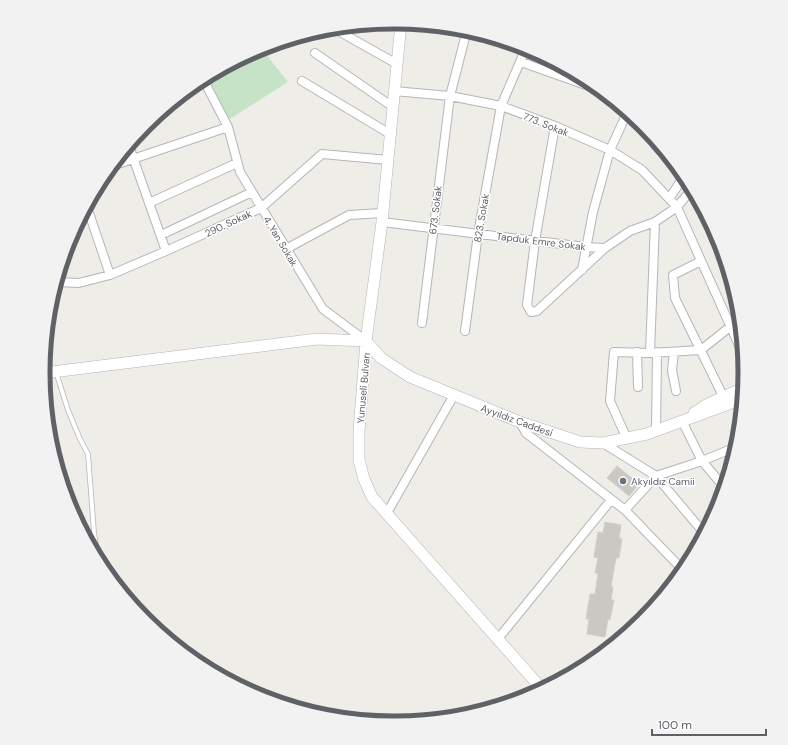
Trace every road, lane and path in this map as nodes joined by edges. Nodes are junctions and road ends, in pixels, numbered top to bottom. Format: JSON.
{"nodes":[{"id":1,"x":401,"y":29,"type":"edge"},
{"id":2,"x":342,"y":33,"type":"edge"},
{"id":3,"x":465,"y":37,"type":"edge"},
{"id":4,"x":315,"y":52,"type":"dead end"},
{"id":5,"x":524,"y":54,"type":"edge"},
{"id":6,"x":521,"y":62,"type":"junction"},
{"id":7,"x":397,"y":64,"type":"junction"},
{"id":8,"x":564,"y":74,"type":"edge"},
{"id":9,"x":302,"y":81,"type":"dead end"},
{"id":10,"x":206,"y":85,"type":"edge"},
{"id":11,"x":394,"y":91,"type":"junction"},
{"id":12,"x":450,"y":96,"type":"junction"},
{"id":13,"x":501,"y":106,"type":"junction"},
{"id":14,"x":393,"y":107,"type":"junction"},
{"id":15,"x":625,"y":118,"type":"edge"},
{"id":16,"x":555,"y":126,"type":"junction"},
{"id":17,"x":228,"y":127,"type":"junction"},
{"id":18,"x":390,"y":134,"type":"junction"},
{"id":19,"x":610,"y":150,"type":"junction"},
{"id":20,"x":131,"y":152,"type":"edge"},
{"id":21,"x":133,"y":159,"type":"junction"},
{"id":22,"x":388,"y":160,"type":"junction"},
{"id":23,"x":237,"y":162,"type":"junction"},
{"id":24,"x":121,"y":163,"type":"edge"},
{"id":25,"x":680,"y":182,"type":"edge"},
{"id":26,"x":252,"y":192,"type":"junction"},
{"id":27,"x":687,"y":195,"type":"edge"},
{"id":28,"x":669,"y":199,"type":"junction"},
{"id":29,"x":149,"y":203,"type":"junction"},
{"id":30,"x":676,"y":207,"type":"junction"},
{"id":31,"x":261,"y":208,"type":"junction"},
{"id":32,"x":90,"y":215,"type":"edge"},
{"id":33,"x":382,"y":217,"type":"junction"},
{"id":34,"x":655,"y":222,"type":"junction"},
{"id":35,"x":433,"y":228,"type":"junction"},
{"id":36,"x":478,"y":234,"type":"junction"},
{"id":37,"x":161,"y":235,"type":"junction"},
{"id":38,"x":535,"y":241,"type":"junction"},
{"id":39,"x":586,"y":247,"type":"junction"},
{"id":40,"x":605,"y":248,"type":"junction"},
{"id":41,"x":286,"y":249,"type":"junction"},
{"id":42,"x":166,"y":251,"type":"junction"},
{"id":43,"x":702,"y":261,"type":"junction"},
{"id":44,"x":582,"y":270,"type":"junction"},
{"id":45,"x":110,"y":275,"type":"junction"},
{"id":46,"x":62,"y":282,"type":"edge"},
{"id":47,"x":422,"y":323,"type":"dead end"},
{"id":48,"x":734,"y":323,"type":"edge"},
{"id":49,"x":731,"y":326,"type":"junction"},
{"id":50,"x":465,"y":331,"type":"dead end"},
{"id":51,"x":736,"y":337,"type":"edge"},
{"id":52,"x":366,"y":341,"type":"junction"},
{"id":53,"x":701,"y":350,"type":"junction"},
{"id":54,"x":637,"y":352,"type":"junction"},
{"id":55,"x":674,"y":352,"type":"junction"},
{"id":56,"x":653,"y":353,"type":"junction"},
{"id":57,"x":50,"y":372,"type":"edge"},
{"id":58,"x":56,"y":372,"type":"junction"},
{"id":59,"x":638,"y":386,"type":"dead end"},
{"id":60,"x":737,"y":390,"type":"edge"},
{"id":61,"x":676,"y":391,"type":"dead end"},
{"id":62,"x":454,"y":395,"type":"junction"},
{"id":63,"x":723,"y":396,"type":"junction"},
{"id":64,"x":736,"y":401,"type":"edge"},
{"id":65,"x":682,"y":421,"type":"junction"},
{"id":66,"x":520,"y":422,"type":"junction"},
{"id":67,"x":656,"y":431,"type":"junction"},
{"id":68,"x":627,"y":438,"type":"junction"},
{"id":69,"x":602,"y":443,"type":"junction"},
{"id":70,"x":729,"y":450,"type":"edge"},
{"id":71,"x":702,"y":461,"type":"junction"},
{"id":72,"x":656,"y":476,"type":"junction"},
{"id":73,"x":719,"y":482,"type":"edge"},
{"id":74,"x":611,"y":500,"type":"junction"},
{"id":75,"x":625,"y":510,"type":"junction"},
{"id":76,"x":387,"y":513,"type":"junction"},
{"id":77,"x":700,"y":528,"type":"edge"},
{"id":78,"x":95,"y":541,"type":"edge"},
{"id":79,"x":678,"y":566,"type":"edge"},
{"id":80,"x":497,"y":640,"type":"junction"},
{"id":81,"x":538,"y":684,"type":"edge"}],
"edges":[{"from":1,"to":7,"type":"main road","name":"Yunuseli Bulvarı"},
{"from":2,"to":7,"type":"street"},
{"from":3,"to":12,"type":"street","name":"673. Sokak"},
{"from":4,"to":14,"type":"street"},
{"from":5,"to":6,"type":"street","name":"823. Sokak"},
{"from":6,"to":8,"type":"street"},
{"from":6,"to":13,"type":"street","name":"823. Sokak"},
{"from":7,"to":11,"type":"main road","name":"Yunuseli Bulvarı"},
{"from":9,"to":18,"type":"street"},
{"from":10,"to":17,"type":"street","name":"4. Yan Sokak"},
{"from":11,"to":12,"type":"street","name":"773. Sokak"},
{"from":11,"to":14,"type":"main road","name":"Yunuseli Bulvarı"},
{"from":12,"to":13,"type":"street","name":"773. Sokak"},
{"from":12,"to":35,"type":"street","name":"673. Sokak"},
{"from":13,"to":16,"type":"street","name":"773. Sokak"},
{"from":13,"to":36,"type":"street","name":"823. Sokak"},
{"from":14,"to":18,"type":"main road","name":"Yunuseli Bulvarı"},
{"from":15,"to":19,"type":"street"},
{"from":16,"to":19,"type":"street","name":"773. Sokak"},
{"from":16,"to":38,"type":"street"},
{"from":17,"to":21,"type":"street"},
{"from":17,"to":23,"type":"street","name":"4. Yan Sokak"},
{"from":18,"to":22,"type":"main road","name":"Yunuseli Bulvarı"},
{"from":19,"to":28,"type":"street","name":"773. Sokak"},
{"from":19,"to":39,"type":"street"},
{"from":20,"to":21,"type":"street"},
{"from":21,"to":24,"type":"street"},
{"from":21,"to":29,"type":"street"},
{"from":22,"to":31,"type":"street","name":"290. Sokak"},
{"from":22,"to":33,"type":"main road","name":"Yunuseli Bulvarı"},
{"from":23,"to":26,"type":"street","name":"4. Yan Sokak"},
{"from":23,"to":29,"type":"street"},
{"from":25,"to":28,"type":"street"},
{"from":26,"to":31,"type":"street","name":"4. Yan Sokak"},
{"from":26,"to":37,"type":"street"},
{"from":27,"to":30,"type":"street"},
{"from":28,"to":30,"type":"street","name":"773. Sokak"},
{"from":29,"to":37,"type":"street"},
{"from":30,"to":34,"type":"street"},
{"from":30,"to":43,"type":"street","name":"773. Sokak"},
{"from":31,"to":41,"type":"street","name":"4. Yan Sokak"},
{"from":31,"to":42,"type":"street","name":"290. Sokak"},
{"from":32,"to":45,"type":"street"},
{"from":33,"to":35,"type":"street","name":"Tapduk Emre Sokak"},
{"from":33,"to":41,"type":"street","name":"Tapduk Emre Sokak"},
{"from":33,"to":52,"type":"main road","name":"Yunuseli Bulvarı"},
{"from":34,"to":40,"type":"street"},
{"from":34,"to":56,"type":"street"},
{"from":35,"to":36,"type":"street","name":"Tapduk Emre Sokak"},
{"from":35,"to":47,"type":"street","name":"673. Sokak"},
{"from":36,"to":38,"type":"street","name":"Tapduk Emre Sokak"},
{"from":36,"to":50,"type":"street","name":"823. Sokak"},
{"from":37,"to":42,"type":"street"},
{"from":38,"to":39,"type":"street","name":"Tapduk Emre Sokak"},
{"from":38,"to":44,"type":"street"},
{"from":39,"to":40,"type":"street","name":"Tapduk Emre Sokak"},
{"from":39,"to":44,"type":"street"},
{"from":40,"to":44,"type":"street"},
{"from":41,"to":52,"type":"street","name":"4. Yan Sokak"},
{"from":42,"to":45,"type":"street","name":"290. Sokak"},
{"from":43,"to":49,"type":"street","name":"773. Sokak"},
{"from":43,"to":53,"type":"street"},
{"from":45,"to":46,"type":"street","name":"290. Sokak"},
{"from":48,"to":49,"type":"street"},
{"from":49,"to":51,"type":"street","name":"773. Sokak"},
{"from":49,"to":53,"type":"street"},
{"from":52,"to":58,"type":"main road"},
{"from":52,"to":62,"type":"main road","name":"Ayyıldız Caddesi"},
{"from":52,"to":76,"type":"main road","name":"Yunuseli Bulvarı"},
{"from":53,"to":55,"type":"street"},
{"from":53,"to":63,"type":"street"},
{"from":54,"to":56,"type":"street"},
{"from":54,"to":59,"type":"street"},
{"from":54,"to":68,"type":"street"},
{"from":55,"to":56,"type":"street"},
{"from":55,"to":61,"type":"street"},
{"from":56,"to":67,"type":"street"},
{"from":57,"to":58,"type":"main road"},
{"from":58,"to":78,"type":"lane"},
{"from":60,"to":63,"type":"main road","name":"Ayyıldız Caddesi"},
{"from":62,"to":66,"type":"main road","name":"Ayyıldız Caddesi"},
{"from":62,"to":76,"type":"street"},
{"from":63,"to":65,"type":"main road","name":"Ayyıldız Caddesi"},
{"from":64,"to":65,"type":"main road","name":"Ayyıldız Caddesi"},
{"from":65,"to":67,"type":"main road","name":"Ayyıldız Caddesi"},
{"from":65,"to":71,"type":"street"},
{"from":66,"to":69,"type":"main road","name":"Ayyıldız Caddesi"},
{"from":66,"to":74,"type":"street"},
{"from":67,"to":68,"type":"main road","name":"Ayyıldız Caddesi"},
{"from":68,"to":69,"type":"main road","name":"Ayyıldız Caddesi"},
{"from":69,"to":72,"type":"street"},
{"from":70,"to":71,"type":"street"},
{"from":71,"to":72,"type":"street"},
{"from":71,"to":73,"type":"street"},
{"from":72,"to":75,"type":"street"},
{"from":72,"to":77,"type":"street"},
{"from":74,"to":75,"type":"street"},
{"from":74,"to":80,"type":"street"},
{"from":75,"to":79,"type":"street"},
{"from":76,"to":80,"type":"main road","name":"Yunuseli Bulvarı"},
{"from":80,"to":81,"type":"main road","name":"Yunuseli Bulvarı"}]}
